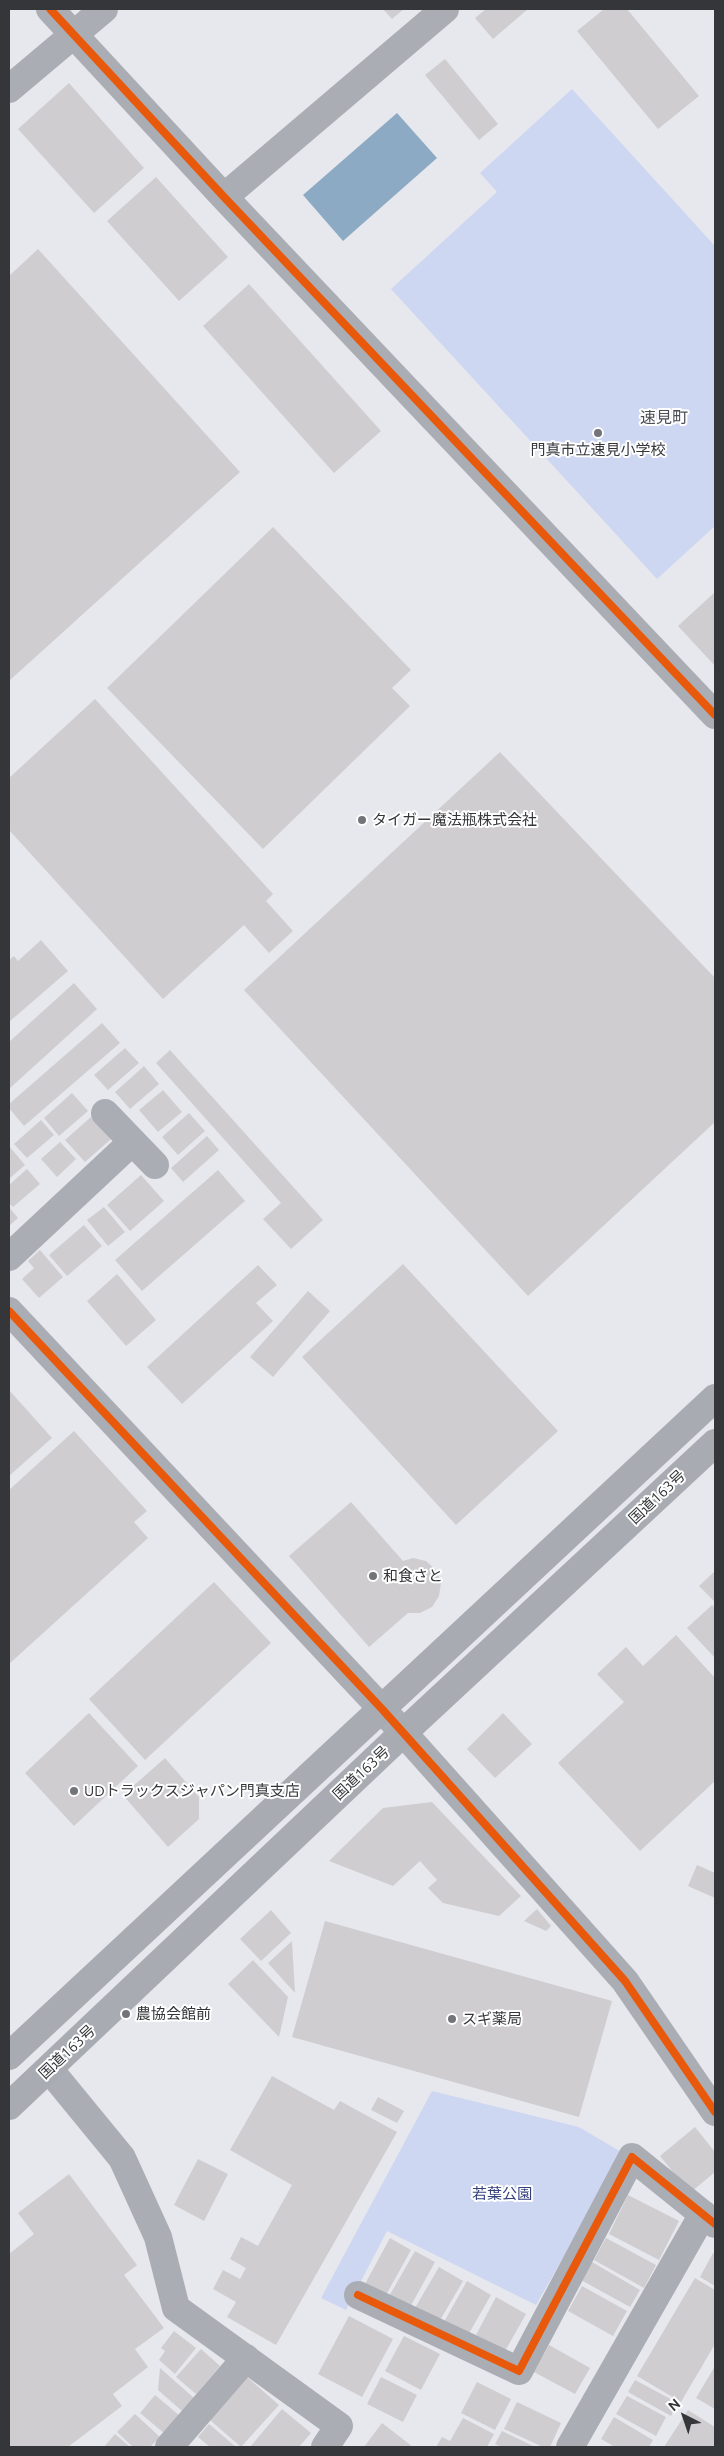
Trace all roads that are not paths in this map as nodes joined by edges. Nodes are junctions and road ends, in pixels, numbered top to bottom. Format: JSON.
{"nodes":[{"id":1,"x":50,"y":9,"type":"edge"},
{"id":2,"x":104,"y":9,"type":"edge"},
{"id":3,"x":445,"y":9,"type":"edge"},
{"id":4,"x":74,"y":35,"type":"junction"},
{"id":5,"x":9,"y":89,"type":"edge"},
{"id":6,"x":224,"y":197,"type":"junction"},
{"id":7,"x":714,"y":712,"type":"edge"},
{"id":8,"x":105,"y":1113,"type":"dead end"},
{"id":9,"x":132,"y":1142,"type":"junction"},
{"id":10,"x":155,"y":1165,"type":"dead end"},
{"id":11,"x":9,"y":1257,"type":"edge"},
{"id":12,"x":9,"y":1311,"type":"edge"},
{"id":13,"x":715,"y":1398,"type":"edge"},
{"id":14,"x":715,"y":1443,"type":"edge"},
{"id":15,"x":382,"y":1709,"type":"junction"},
{"id":16,"x":403,"y":1733,"type":"junction"},
{"id":17,"x":9,"y":2056,"type":"edge"},
{"id":18,"x":49,"y":2069,"type":"junction"},
{"id":19,"x":9,"y":2106,"type":"edge"},
{"id":20,"x":715,"y":2112,"type":"edge"},
{"id":21,"x":709,"y":2219,"type":"edge"},
{"id":22,"x":358,"y":2295,"type":"dead end"},
{"id":23,"x":246,"y":2358,"type":"junction"},
{"id":24,"x":169,"y":2447,"type":"edge"},
{"id":25,"x":324,"y":2447,"type":"edge"},
{"id":26,"x":570,"y":2447,"type":"edge"}],
"edges":[{"from":1,"to":4,"type":"street"},
{"from":2,"to":4,"type":"street"},
{"from":3,"to":6,"type":"street"},
{"from":4,"to":5,"type":"street"},
{"from":4,"to":6,"type":"street"},
{"from":6,"to":7,"type":"street"},
{"from":8,"to":9,"type":"street"},
{"from":9,"to":10,"type":"street"},
{"from":9,"to":11,"type":"street"},
{"from":12,"to":15,"type":"street"},
{"from":13,"to":15,"type":"highway"},
{"from":14,"to":16,"type":"highway","name":"国道163号"},
{"from":15,"to":16,"type":"street"},
{"from":15,"to":17,"type":"highway"},
{"from":16,"to":18,"type":"highway","name":"国道163号"},
{"from":16,"to":20,"type":"street"},
{"from":18,"to":19,"type":"highway","name":"国道163号"},
{"from":18,"to":23,"type":"street"},
{"from":21,"to":22,"type":"street"},
{"from":21,"to":26,"type":"street"},
{"from":23,"to":24,"type":"street"},
{"from":23,"to":25,"type":"street"}]}
